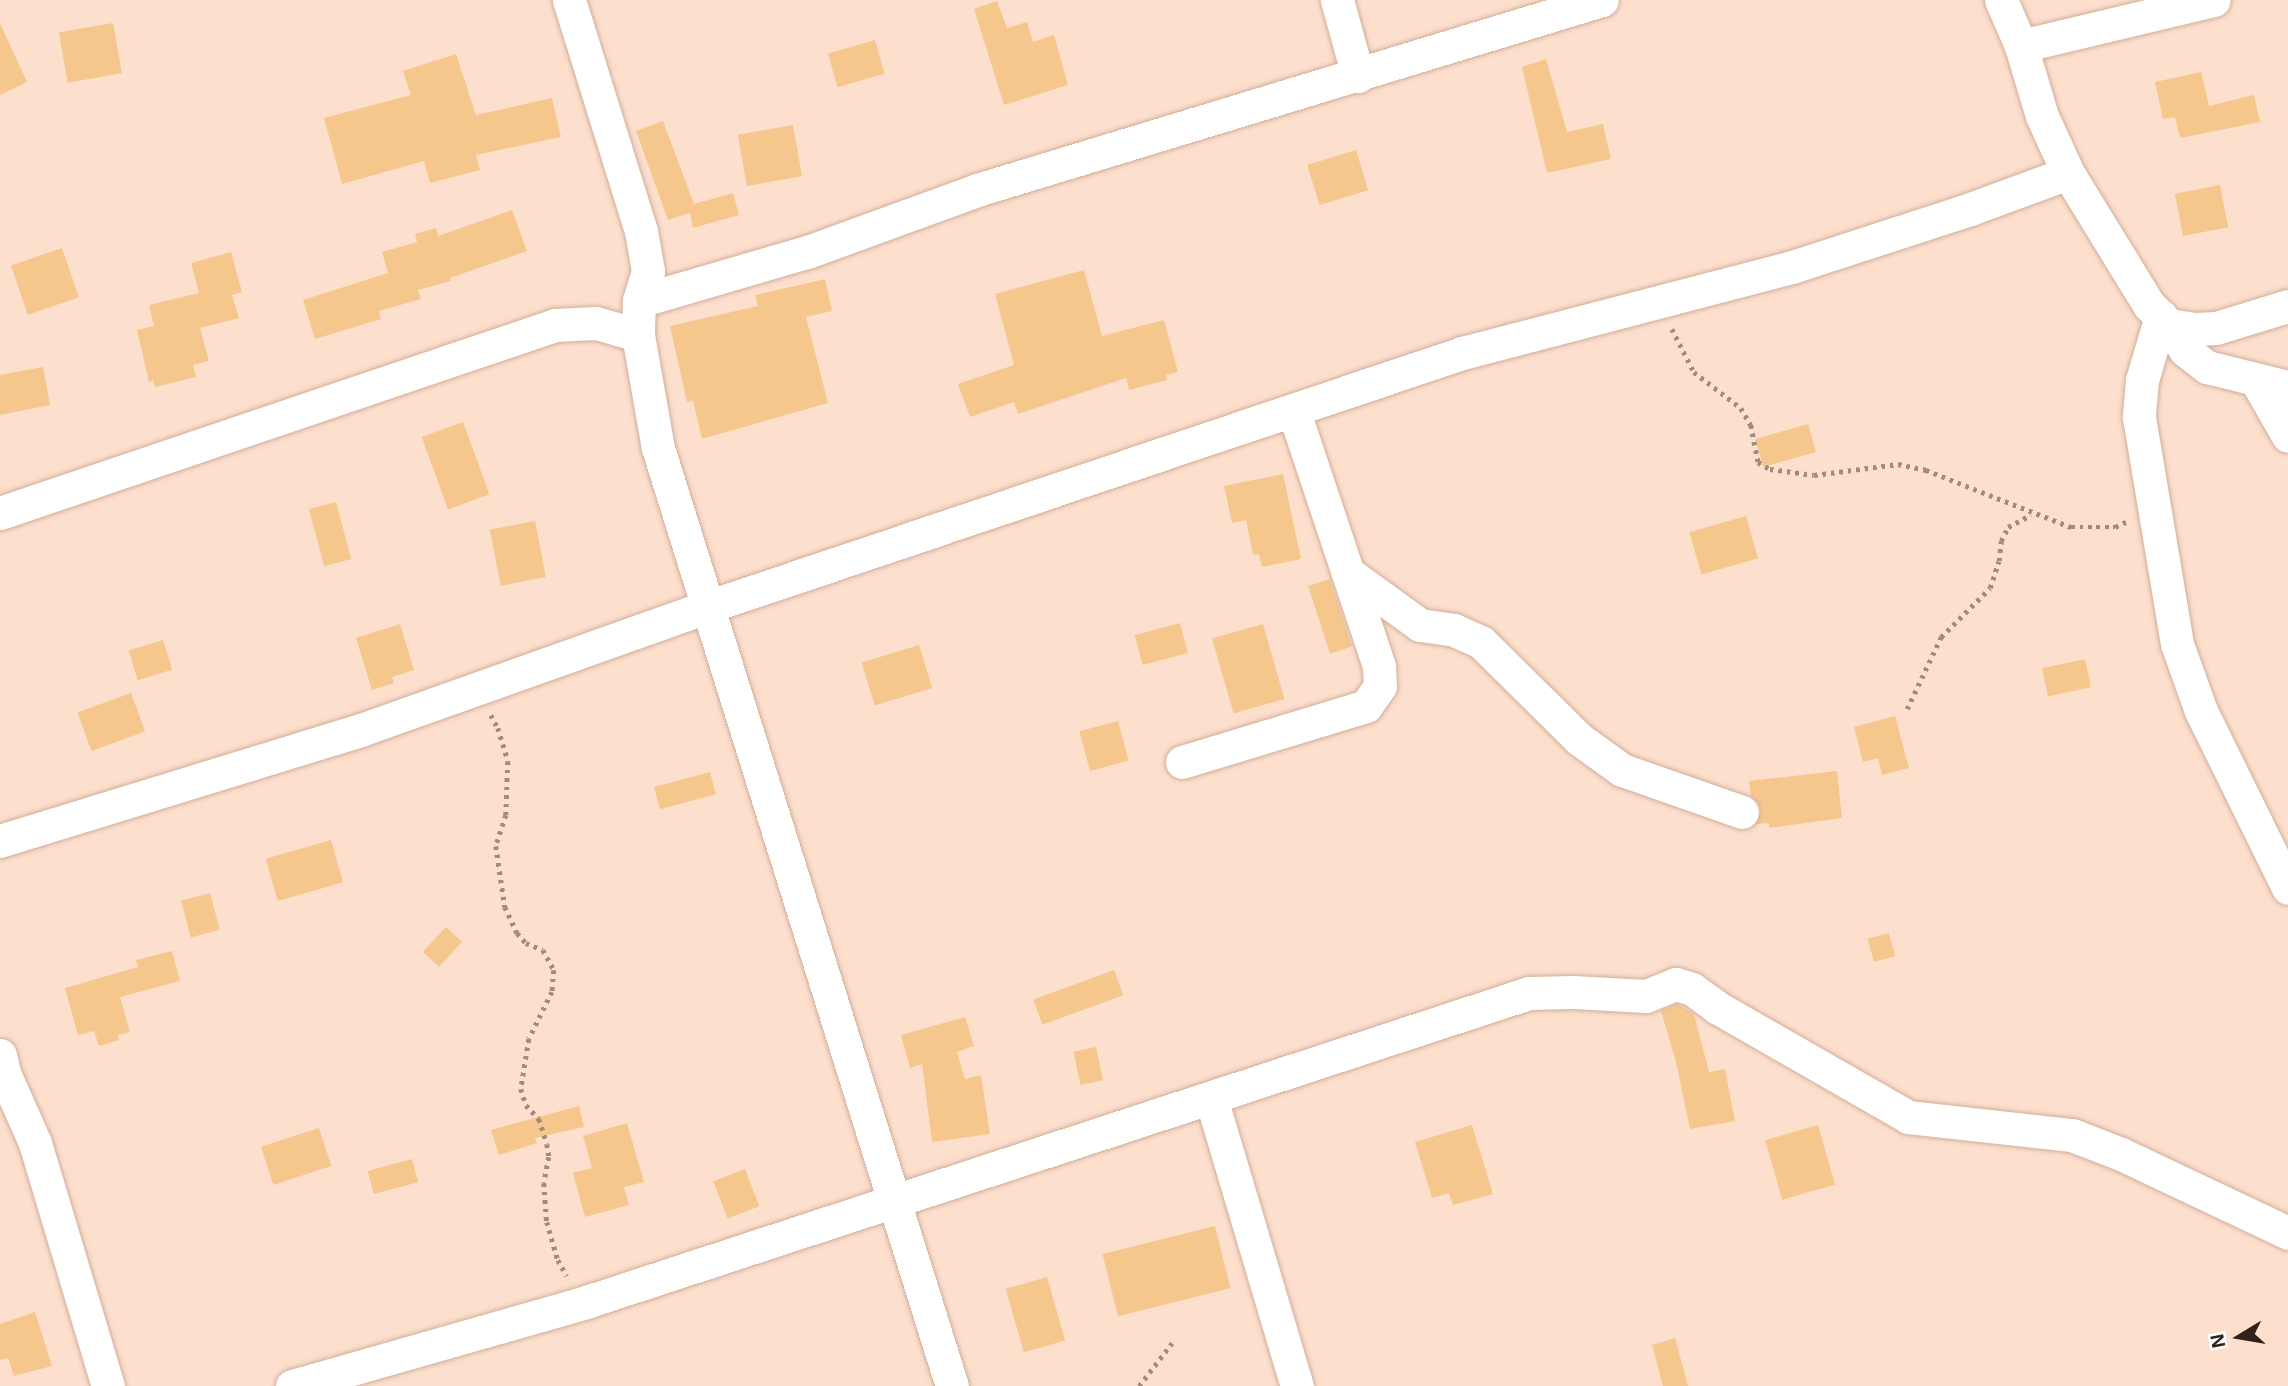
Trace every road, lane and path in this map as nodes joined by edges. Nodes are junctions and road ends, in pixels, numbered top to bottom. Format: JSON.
{"nodes":[{"id":1,"x":569,"y":0,"type":"edge"},
{"id":2,"x":1337,"y":0,"type":"edge"},
{"id":3,"x":1602,"y":0,"type":"edge"},
{"id":4,"x":2001,"y":0,"type":"edge"},
{"id":5,"x":2214,"y":0,"type":"edge"},
{"id":6,"x":2021,"y":46,"type":"junction"},
{"id":7,"x":1358,"y":76,"type":"junction"},
{"id":8,"x":2068,"y":173,"type":"junction"},
{"id":9,"x":1658,"y":300,"type":"junction"},
{"id":10,"x":639,"y":301,"type":"junction"},
{"id":11,"x":2288,"y":306,"type":"edge"},
{"id":12,"x":2165,"y":320,"type":"junction"},
{"id":13,"x":638,"y":335,"type":"junction"},
{"id":14,"x":2256,"y":380,"type":"junction"},
{"id":15,"x":2288,"y":387,"type":"edge"},
{"id":16,"x":1294,"y":412,"type":"junction"},
{"id":17,"x":2288,"y":436,"type":"edge"},
{"id":18,"x":2155,"y":510,"type":"junction"},
{"id":19,"x":0,"y":513,"type":"edge"},
{"id":20,"x":2032,"y":514,"type":"junction"},
{"id":21,"x":1348,"y":573,"type":"junction"},
{"id":22,"x":708,"y":607,"type":"junction"},
{"id":23,"x":474,"y":688,"type":"junction"},
{"id":24,"x":1907,"y":709,"type":"dead end"},
{"id":25,"x":1182,"y":762,"type":"dead end"},
{"id":26,"x":1742,"y":812,"type":"dead end"},
{"id":27,"x":0,"y":841,"type":"edge"},
{"id":28,"x":2288,"y":888,"type":"edge"},
{"id":29,"x":0,"y":1055,"type":"edge"},
{"id":30,"x":1210,"y":1098,"type":"junction"},
{"id":31,"x":895,"y":1202,"type":"junction"},
{"id":32,"x":2288,"y":1233,"type":"edge"},
{"id":33,"x":579,"y":1304,"type":"junction"},
{"id":34,"x":1172,"y":1343,"type":"dead end"},
{"id":35,"x":108,"y":1386,"type":"edge"},
{"id":36,"x":292,"y":1386,"type":"edge"},
{"id":37,"x":953,"y":1386,"type":"edge"},
{"id":38,"x":1139,"y":1386,"type":"edge"},
{"id":39,"x":1297,"y":1386,"type":"edge"}],
"edges":[{"from":1,"to":10,"type":"street"},
{"from":2,"to":7,"type":"street"},
{"from":3,"to":7,"type":"street"},
{"from":4,"to":6,"type":"street"},
{"from":5,"to":6,"type":"street"},
{"from":6,"to":8,"type":"street"},
{"from":7,"to":10,"type":"street"},
{"from":8,"to":9,"type":"street"},
{"from":8,"to":12,"type":"street"},
{"from":9,"to":16,"type":"street"},
{"from":9,"to":20,"type":"path"},
{"from":10,"to":13,"type":"street"},
{"from":11,"to":12,"type":"street"},
{"from":12,"to":14,"type":"street"},
{"from":12,"to":18,"type":"street"},
{"from":13,"to":19,"type":"street"},
{"from":13,"to":22,"type":"street"},
{"from":14,"to":15,"type":"street"},
{"from":14,"to":17,"type":"street"},
{"from":16,"to":21,"type":"street"},
{"from":16,"to":22,"type":"street"},
{"from":18,"to":20,"type":"path"},
{"from":18,"to":28,"type":"street"},
{"from":20,"to":24,"type":"path"},
{"from":21,"to":25,"type":"street"},
{"from":21,"to":26,"type":"street"},
{"from":22,"to":23,"type":"street"},
{"from":22,"to":31,"type":"street"},
{"from":23,"to":27,"type":"street"},
{"from":23,"to":33,"type":"path"},
{"from":29,"to":35,"type":"street"},
{"from":30,"to":31,"type":"street"},
{"from":30,"to":32,"type":"street"},
{"from":30,"to":39,"type":"street"},
{"from":31,"to":33,"type":"street"},
{"from":31,"to":37,"type":"street"},
{"from":33,"to":36,"type":"street"},
{"from":34,"to":38,"type":"path"}]}
